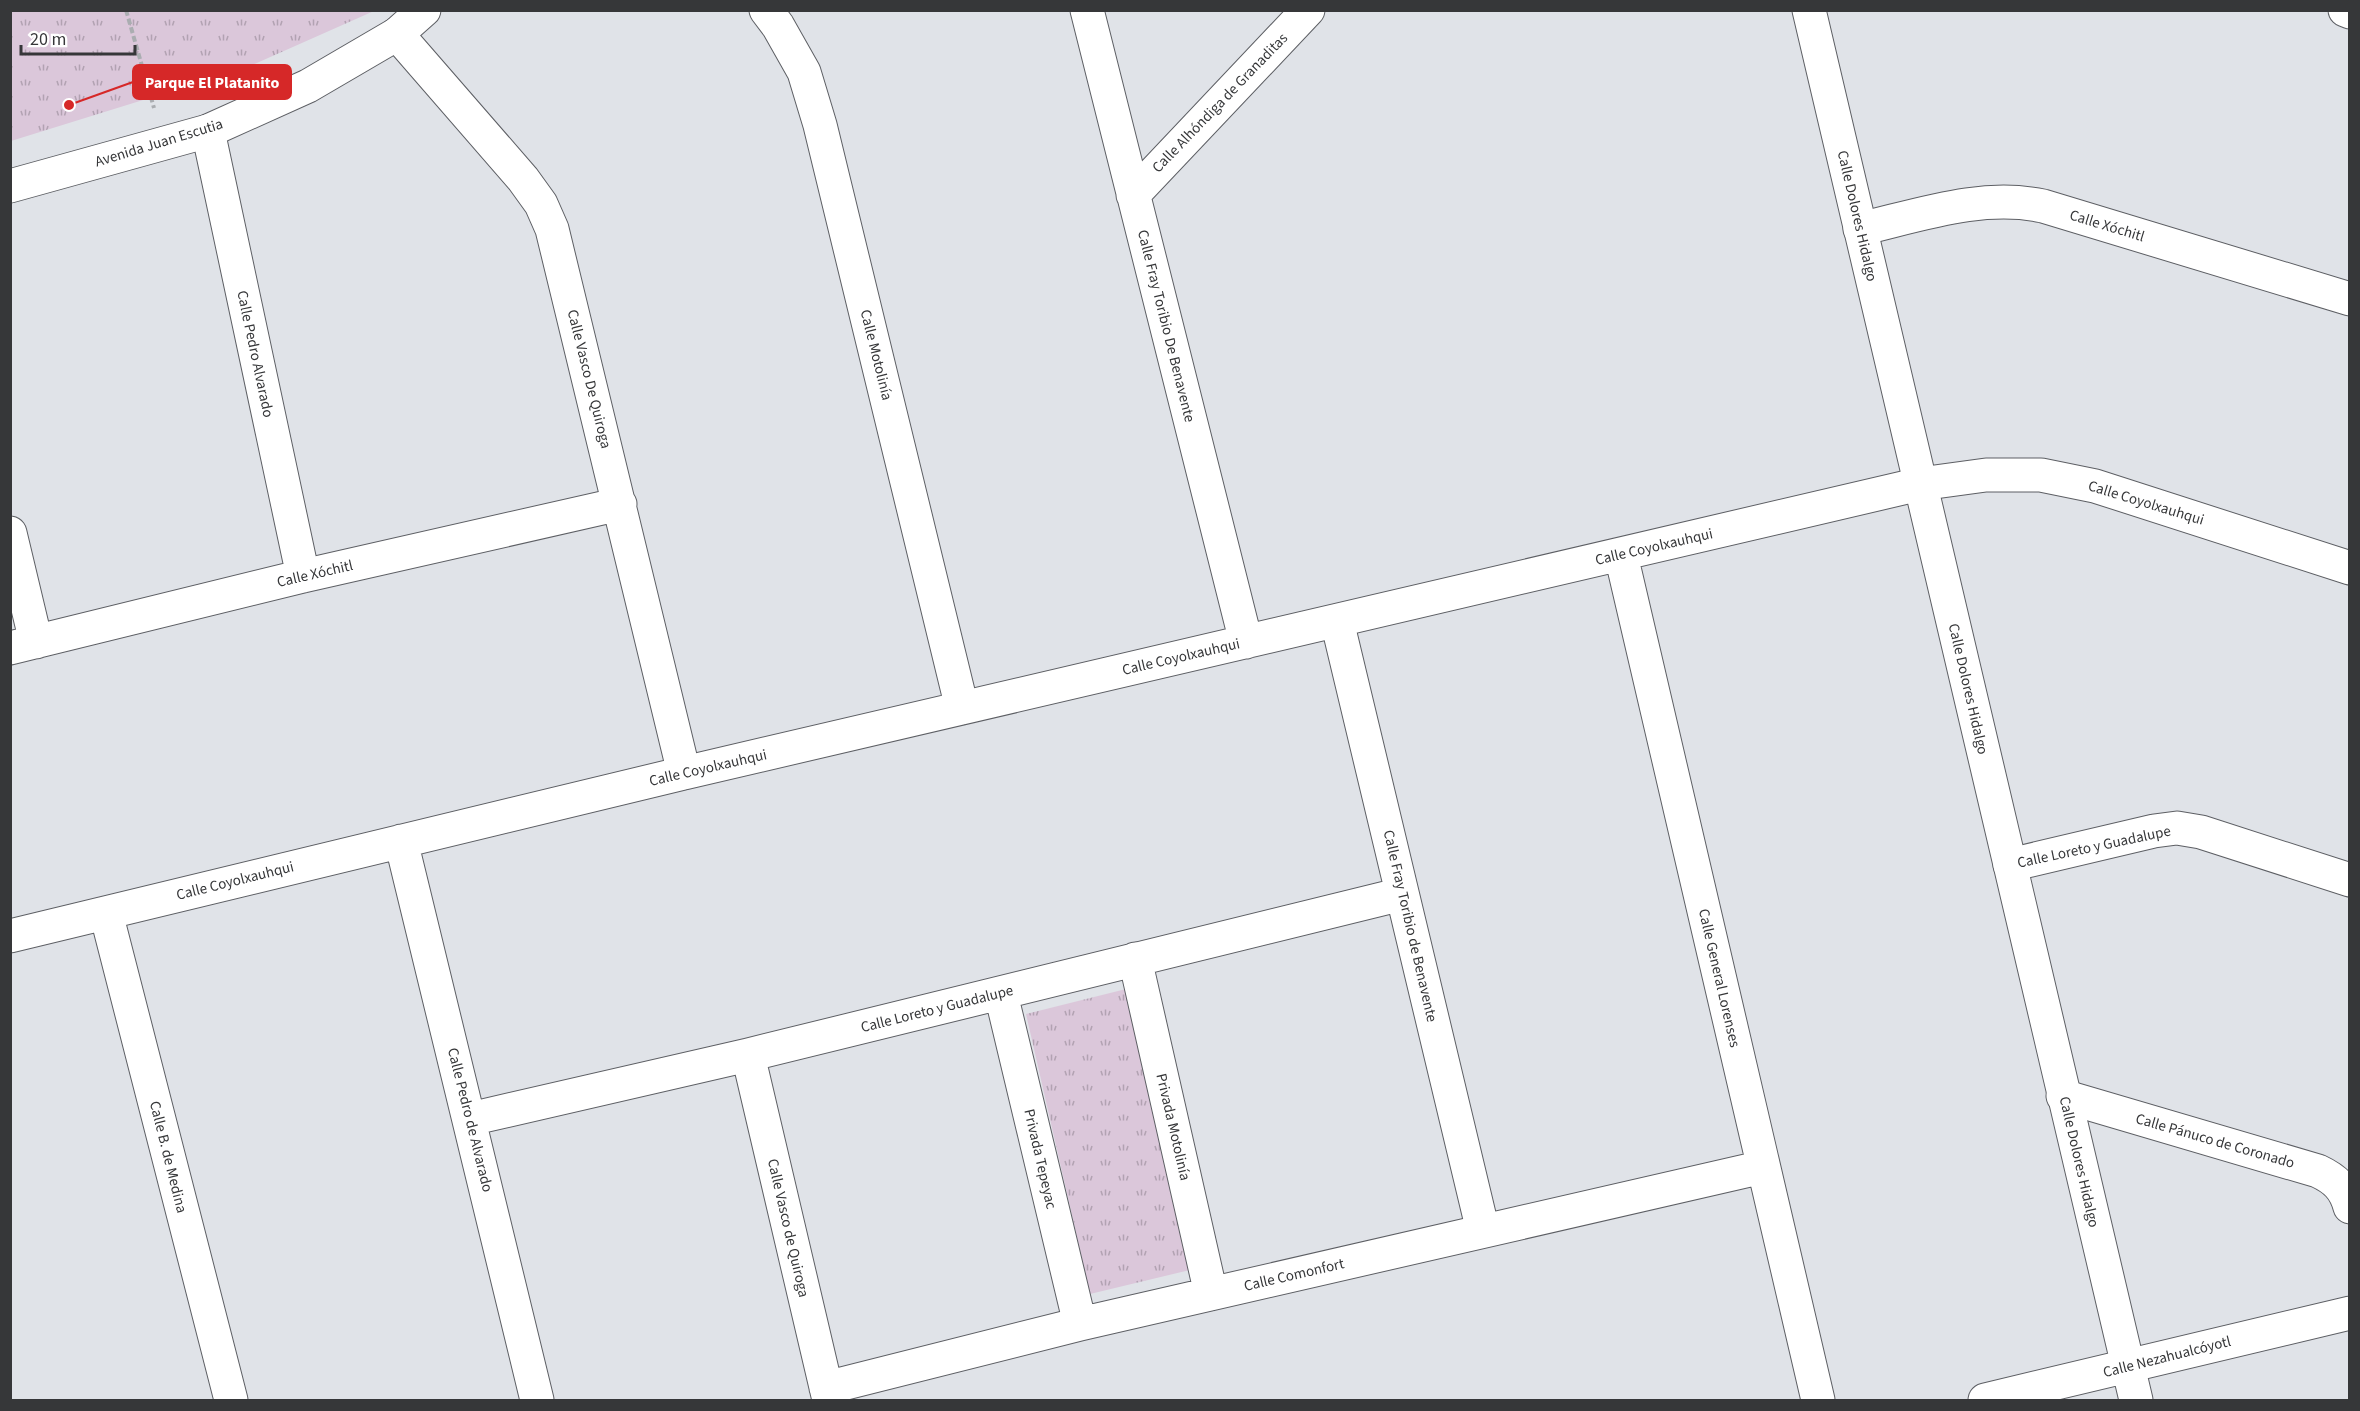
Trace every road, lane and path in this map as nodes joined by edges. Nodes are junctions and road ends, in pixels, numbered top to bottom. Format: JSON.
{"nodes":[{"id":1,"x":126,"y":10,"type":"edge"},
{"id":2,"x":424,"y":10,"type":"edge"},
{"id":3,"x":766,"y":10,"type":"edge"},
{"id":4,"x":1087,"y":10,"type":"edge"},
{"id":5,"x":1308,"y":10,"type":"edge"},
{"id":6,"x":1809,"y":10,"type":"edge"},
{"id":7,"x":2345,"y":10,"type":"edge"},
{"id":8,"x":2349,"y":12,"type":"edge"},
{"id":9,"x":397,"y":34,"type":"junction"},
{"id":10,"x":208,"y":131,"type":"junction"},
{"id":11,"x":164,"y":143,"type":"junction"},
{"id":12,"x":10,"y":186,"type":"edge"},
{"id":13,"x":1133,"y":195,"type":"junction"},
{"id":14,"x":1860,"y":229,"type":"junction"},
{"id":15,"x":2349,"y":299,"type":"edge"},
{"id":16,"x":1920,"y":484,"type":"junction"},
{"id":17,"x":620,"y":504,"type":"junction"},
{"id":18,"x":10,"y":533,"type":"edge"},
{"id":19,"x":1621,"y":555,"type":"junction"},
{"id":20,"x":2349,"y":568,"type":"edge"},
{"id":21,"x":303,"y":576,"type":"junction"},
{"id":22,"x":1337,"y":621,"type":"junction"},
{"id":23,"x":1246,"y":642,"type":"junction"},
{"id":24,"x":23,"y":645,"type":"edge"},
{"id":25,"x":962,"y":708,"type":"junction"},
{"id":26,"x":684,"y":773,"type":"junction"},
{"id":27,"x":401,"y":841,"type":"junction"},
{"id":28,"x":2010,"y":865,"type":"junction"},
{"id":29,"x":2349,"y":880,"type":"edge"},
{"id":30,"x":1402,"y":894,"type":"junction"},
{"id":31,"x":106,"y":913,"type":"junction"},
{"id":32,"x":10,"y":936,"type":"edge"},
{"id":33,"x":1135,"y":959,"type":"junction"},
{"id":34,"x":1001,"y":994,"type":"junction"},
{"id":35,"x":748,"y":1055,"type":"junction"},
{"id":36,"x":2063,"y":1096,"type":"junction"},
{"id":37,"x":470,"y":1119,"type":"junction"},
{"id":38,"x":1763,"y":1167,"type":"junction"},
{"id":39,"x":2349,"y":1207,"type":"edge"},
{"id":40,"x":1483,"y":1232,"type":"junction"},
{"id":41,"x":1211,"y":1294,"type":"junction"},
{"id":42,"x":2349,"y":1313,"type":"edge"},
{"id":43,"x":1080,"y":1324,"type":"junction"},
{"id":44,"x":2128,"y":1367,"type":"junction"},
{"id":45,"x":828,"y":1394,"type":"edge"},
{"id":46,"x":231,"y":1401,"type":"edge"},
{"id":47,"x":537,"y":1401,"type":"edge"},
{"id":48,"x":1818,"y":1401,"type":"edge"},
{"id":49,"x":1985,"y":1401,"type":"edge"},
{"id":50,"x":2136,"y":1401,"type":"edge"}],
"edges":[{"from":1,"to":11,"type":"path"},
{"from":2,"to":9,"type":"street","name":"Avenida Juan Escutia"},
{"from":3,"to":25,"type":"street","name":"Calle Motolinía"},
{"from":4,"to":13,"type":"street","name":"Calle Fray Toribio De Benavente"},
{"from":5,"to":13,"type":"street","name":"Calle Alhóndiga de Granaditas"},
{"from":6,"to":14,"type":"street","name":"Calle Dolores Hidalgo"},
{"from":7,"to":8,"type":"street"},
{"from":9,"to":10,"type":"street","name":"Avenida Juan Escutia"},
{"from":9,"to":17,"type":"street","name":"Calle Vasco De Quiroga"},
{"from":10,"to":11,"type":"street","name":"Avenida Juan Escutia"},
{"from":10,"to":21,"type":"street","name":"Calle Pedro Alvarado"},
{"from":11,"to":12,"type":"street","name":"Avenida Juan Escutia"},
{"from":13,"to":23,"type":"street","name":"Calle Fray Toribio De Benavente"},
{"from":14,"to":15,"type":"street","name":"Calle Xóchitl"},
{"from":14,"to":16,"type":"street","name":"Calle Dolores Hidalgo"},
{"from":16,"to":19,"type":"street","name":"Calle Coyolxauhqui"},
{"from":16,"to":20,"type":"street","name":"Calle Coyolxauhqui"},
{"from":16,"to":28,"type":"street","name":"Calle Dolores Hidalgo"},
{"from":17,"to":21,"type":"street","name":"Calle Xóchitl"},
{"from":17,"to":26,"type":"street","name":"Calle Vasco De Quiroga"},
{"from":18,"to":24,"type":"street"},
{"from":19,"to":22,"type":"street","name":"Calle Coyolxauhqui"},
{"from":19,"to":38,"type":"street","name":"Calle General Lorenses"},
{"from":21,"to":24,"type":"street","name":"Calle Xóchitl"},
{"from":22,"to":23,"type":"street","name":"Calle Coyolxauhqui"},
{"from":22,"to":30,"type":"street","name":"Calle Fray Toribio de Benavente"},
{"from":23,"to":25,"type":"street","name":"Calle Coyolxauhqui"},
{"from":25,"to":26,"type":"street","name":"Calle Coyolxauhqui"},
{"from":26,"to":27,"type":"street","name":"Calle Coyolxauhqui"},
{"from":27,"to":31,"type":"street","name":"Calle Coyolxauhqui"},
{"from":27,"to":37,"type":"street","name":"Calle Pedro de Alvarado"},
{"from":28,"to":29,"type":"street","name":"Calle Loreto y Guadalupe"},
{"from":28,"to":36,"type":"street","name":"Calle Dolores Hidalgo"},
{"from":30,"to":33,"type":"street","name":"Calle Loreto y Guadalupe"},
{"from":30,"to":40,"type":"street","name":"Calle Fray Toribio de Benavente"},
{"from":31,"to":32,"type":"street","name":"Calle Coyolxauhqui"},
{"from":31,"to":46,"type":"street","name":"Calle B. de Medina"},
{"from":33,"to":34,"type":"street","name":"Calle Loreto y Guadalupe"},
{"from":33,"to":41,"type":"street","name":"Privada Motolinía"},
{"from":34,"to":35,"type":"street","name":"Calle Loreto y Guadalupe"},
{"from":34,"to":43,"type":"street","name":"Privada Tepeyac"},
{"from":35,"to":37,"type":"street","name":"Calle Loreto y Guadalupe"},
{"from":35,"to":45,"type":"street","name":"Calle Vasco de Quiroga"},
{"from":36,"to":39,"type":"street","name":"Calle Pánuco de Coronado"},
{"from":36,"to":44,"type":"street","name":"Calle Dolores Hidalgo"},
{"from":37,"to":47,"type":"street","name":"Calle Pedro de Alvarado"},
{"from":38,"to":40,"type":"street","name":"Calle Comonfort"},
{"from":38,"to":48,"type":"street","name":"Calle General Lorenses"},
{"from":40,"to":41,"type":"street","name":"Calle Comonfort"},
{"from":41,"to":43,"type":"street","name":"Calle Comonfort"},
{"from":42,"to":44,"type":"street","name":"Calle Nezahualcóyotl"},
{"from":43,"to":45,"type":"street","name":"Calle Comonfort"},
{"from":44,"to":49,"type":"street","name":"Calle Nezahualcóyotl"},
{"from":44,"to":50,"type":"street","name":"Calle Dolores Hidalgo"}]}
